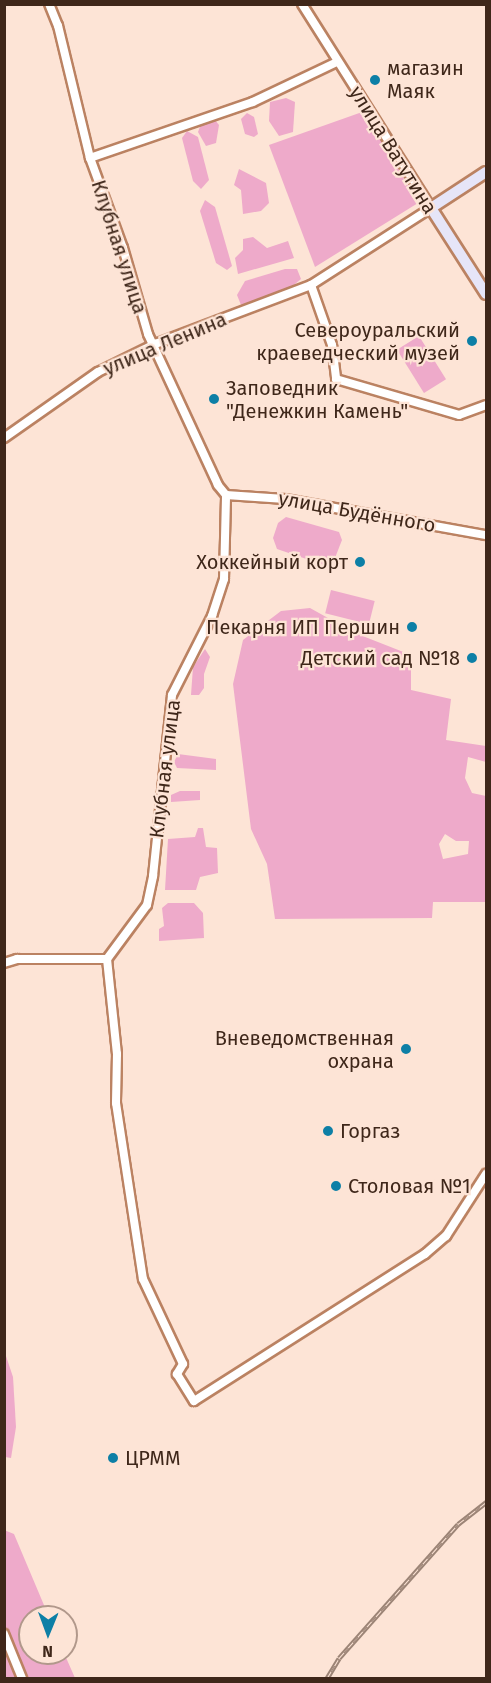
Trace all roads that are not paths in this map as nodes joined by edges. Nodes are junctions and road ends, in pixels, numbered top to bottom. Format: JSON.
{"nodes":[{"id":1,"x":49,"y":4,"type":"edge"},
{"id":2,"x":302,"y":4,"type":"edge"},
{"id":3,"x":337,"y":62,"type":"junction"},
{"id":4,"x":90,"y":158,"type":"junction"},
{"id":5,"x":486,"y":172,"type":"edge"},
{"id":6,"x":431,"y":208,"type":"junction"},
{"id":7,"x":311,"y":285,"type":"junction"},
{"id":8,"x":486,"y":294,"type":"edge"},
{"id":9,"x":155,"y":344,"type":"junction"},
{"id":10,"x":486,"y":405,"type":"edge"},
{"id":11,"x":4,"y":438,"type":"edge"},
{"id":12,"x":226,"y":495,"type":"junction"},
{"id":13,"x":486,"y":535,"type":"edge"},
{"id":14,"x":107,"y":958,"type":"junction"},
{"id":15,"x":4,"y":963,"type":"edge"},
{"id":16,"x":486,"y":1174,"type":"edge"},
{"id":17,"x":4,"y":1634,"type":"edge"},
{"id":18,"x":22,"y":1678,"type":"edge"}],
"edges":[{"from":1,"to":4,"type":"street","name":"Клубная улица"},
{"from":2,"to":3,"type":"street","name":"улица Ватутина"},
{"from":3,"to":4,"type":"street"},
{"from":3,"to":6,"type":"street","name":"улица Ватутина"},
{"from":4,"to":9,"type":"street","name":"Клубная улица"},
{"from":5,"to":6,"type":"main road","name":"улица Ленина"},
{"from":6,"to":7,"type":"street","name":"улица Ленина"},
{"from":6,"to":8,"type":"main road","name":"улица Ватутина"},
{"from":7,"to":9,"type":"street","name":"улица Ленина"},
{"from":7,"to":10,"type":"street"},
{"from":9,"to":11,"type":"street","name":"улица Ленина"},
{"from":9,"to":12,"type":"street","name":"Клубная улица"},
{"from":12,"to":13,"type":"street","name":"улица Будённого"},
{"from":12,"to":14,"type":"street","name":"Клубная улица"},
{"from":14,"to":15,"type":"street"},
{"from":14,"to":16,"type":"street"},
{"from":17,"to":18,"type":"street"}]}
